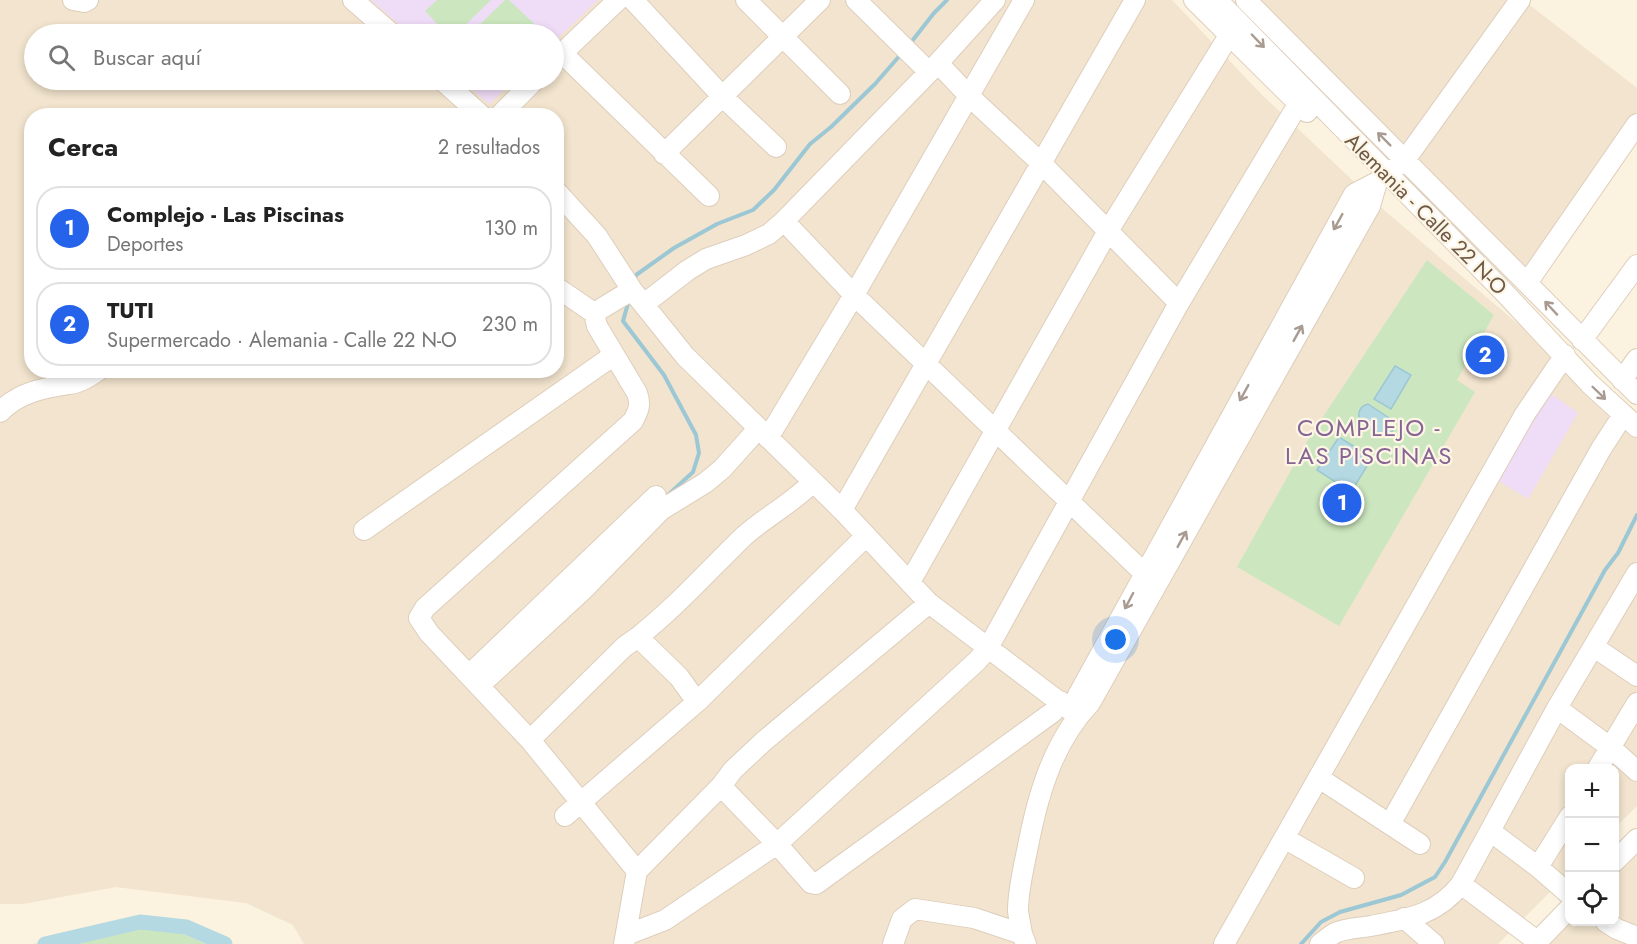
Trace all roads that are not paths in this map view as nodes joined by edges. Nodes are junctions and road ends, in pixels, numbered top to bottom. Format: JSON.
{"nodes":[{"id":1,"x":73,"y":0,"type":"edge"},
{"id":2,"x":88,"y":0,"type":"edge"},
{"id":3,"x":352,"y":0,"type":"edge"},
{"id":4,"x":618,"y":0,"type":"edge"},
{"id":5,"x":633,"y":0,"type":"edge"},
{"id":6,"x":746,"y":0,"type":"edge"},
{"id":7,"x":820,"y":0,"type":"edge"},
{"id":8,"x":856,"y":0,"type":"edge"},
{"id":9,"x":995,"y":0,"type":"edge"},
{"id":10,"x":1024,"y":0,"type":"edge"},
{"id":11,"x":1135,"y":0,"type":"edge"},
{"id":12,"x":1194,"y":0,"type":"edge"},
{"id":13,"x":1217,"y":0,"type":"edge"},
{"id":14,"x":1246,"y":0,"type":"edge"},
{"id":15,"x":1520,"y":0,"type":"edge"},
{"id":16,"x":380,"y":24,"type":"edge"},
{"id":17,"x":1233,"y":27,"type":"junction"},
{"id":18,"x":782,"y":36,"type":"junction"},
{"id":19,"x":564,"y":51,"type":"edge"},
{"id":20,"x":564,"y":62,"type":"edge"},
{"id":21,"x":933,"y":67,"type":"junction"},
{"id":22,"x":453,"y":90,"type":"edge"},
{"id":23,"x":525,"y":90,"type":"edge"},
{"id":24,"x":840,"y":94,"type":"dead end"},
{"id":25,"x":722,"y":96,"type":"junction"},
{"id":26,"x":969,"y":96,"type":"junction"},
{"id":27,"x":1302,"y":97,"type":"junction"},
{"id":28,"x":473,"y":108,"type":"edge"},
{"id":29,"x":507,"y":108,"type":"edge"},
{"id":30,"x":1637,"y":124,"type":"edge"},
{"id":31,"x":776,"y":147,"type":"dead end"},
{"id":32,"x":664,"y":154,"type":"junction"},
{"id":33,"x":1405,"y":160,"type":"junction"},
{"id":34,"x":1041,"y":163,"type":"junction"},
{"id":35,"x":1382,"y":178,"type":"junction"},
{"id":36,"x":709,"y":196,"type":"dead end"},
{"id":37,"x":564,"y":200,"type":"edge"},
{"id":38,"x":784,"y":221,"type":"junction"},
{"id":39,"x":1108,"y":231,"type":"junction"},
{"id":40,"x":1637,"y":265,"type":"edge"},
{"id":41,"x":1527,"y":283,"type":"junction"},
{"id":42,"x":564,"y":292,"type":"edge"},
{"id":43,"x":854,"y":295,"type":"junction"},
{"id":44,"x":638,"y":297,"type":"junction"},
{"id":45,"x":1179,"y":303,"type":"junction"},
{"id":46,"x":594,"y":313,"type":"junction"},
{"id":47,"x":1582,"y":340,"type":"junction"},
{"id":48,"x":614,"y":355,"type":"junction"},
{"id":49,"x":1561,"y":359,"type":"junction"},
{"id":50,"x":1637,"y":359,"type":"edge"},
{"id":51,"x":926,"y":363,"type":"junction"},
{"id":52,"x":82,"y":378,"type":"edge"},
{"id":53,"x":1622,"y":380,"type":"junction"},
{"id":54,"x":1637,"y":394,"type":"edge"},
{"id":55,"x":0,"y":412,"type":"edge"},
{"id":56,"x":1630,"y":421,"type":"edge"},
{"id":57,"x":996,"y":430,"type":"junction"},
{"id":58,"x":763,"y":433,"type":"junction"},
{"id":59,"x":812,"y":483,"type":"junction"},
{"id":60,"x":656,"y":496,"type":"dead end"},
{"id":61,"x":1070,"y":502,"type":"junction"},
{"id":62,"x":842,"y":510,"type":"junction"},
{"id":63,"x":364,"y":530,"type":"dead end"},
{"id":64,"x":866,"y":536,"type":"junction"},
{"id":65,"x":1144,"y":573,"type":"junction"},
{"id":66,"x":1635,"y":581,"type":"edge"},
{"id":67,"x":910,"y":582,"type":"junction"},
{"id":68,"x":929,"y":603,"type":"junction"},
{"id":69,"x":638,"y":637,"type":"junction"},
{"id":70,"x":1594,"y":647,"type":"junction"},
{"id":71,"x":988,"y":648,"type":"junction"},
{"id":72,"x":1637,"y":676,"type":"edge"},
{"id":73,"x":474,"y":681,"type":"junction"},
{"id":74,"x":1060,"y":701,"type":"junction"},
{"id":75,"x":697,"y":702,"type":"junction"},
{"id":76,"x":1637,"y":703,"type":"edge"},
{"id":77,"x":1557,"y":708,"type":"junction"},
{"id":78,"x":1078,"y":716,"type":"junction"},
{"id":79,"x":530,"y":740,"type":"junction"},
{"id":80,"x":1611,"y":748,"type":"junction"},
{"id":81,"x":1601,"y":764,"type":"edge"},
{"id":82,"x":1637,"y":771,"type":"edge"},
{"id":83,"x":1319,"y":778,"type":"junction"},
{"id":84,"x":721,"y":786,"type":"junction"},
{"id":85,"x":581,"y":803,"type":"junction"},
{"id":86,"x":565,"y":816,"type":"dead end"},
{"id":87,"x":1568,"y":818,"type":"edge"},
{"id":88,"x":1390,"y":824,"type":"junction"},
{"id":89,"x":1490,"y":831,"type":"junction"},
{"id":90,"x":1284,"y":838,"type":"junction"},
{"id":91,"x":1637,"y":839,"type":"edge"},
{"id":92,"x":777,"y":844,"type":"junction"},
{"id":93,"x":1419,"y":844,"type":"dead end"},
{"id":94,"x":1619,"y":857,"type":"edge"},
{"id":95,"x":1538,"y":867,"type":"junction"},
{"id":96,"x":637,"y":871,"type":"junction"},
{"id":97,"x":1354,"y":878,"type":"dead end"},
{"id":98,"x":1461,"y":884,"type":"junction"},
{"id":99,"x":1565,"y":891,"type":"edge"},
{"id":100,"x":1565,"y":912,"type":"edge"},
{"id":101,"x":1404,"y":918,"type":"junction"},
{"id":102,"x":1613,"y":926,"type":"edge"},
{"id":103,"x":1637,"y":937,"type":"edge"},
{"id":104,"x":625,"y":939,"type":"edge"},
{"id":105,"x":1024,"y":939,"type":"edge"},
{"id":106,"x":1536,"y":943,"type":"edge"},
{"id":107,"x":893,"y":944,"type":"edge"},
{"id":108,"x":1224,"y":944,"type":"edge"},
{"id":109,"x":1320,"y":944,"type":"edge"},
{"id":110,"x":1434,"y":944,"type":"edge"}],
"edges":[{"from":1,"to":2,"type":"street"},
{"from":3,"to":16,"type":"street"},
{"from":4,"to":19,"type":"street"},
{"from":5,"to":25,"type":"street"},
{"from":6,"to":18,"type":"street"},
{"from":7,"to":18,"type":"street"},
{"from":8,"to":21,"type":"street"},
{"from":9,"to":21,"type":"street"},
{"from":10,"to":26,"type":"street"},
{"from":11,"to":34,"type":"street"},
{"from":12,"to":17,"type":"street"},
{"from":13,"to":17,"type":"street","name":"Alemania - Calle 22 N-O"},
{"from":33,"to":14,"type":"street","name":"Alemania - Calle 22 N-O","one_way":true},
{"from":15,"to":33,"type":"street"},
{"from":17,"to":27,"type":"street","name":"Alemania - Calle 22 N-O"},
{"from":17,"to":39,"type":"street"},
{"from":18,"to":24,"type":"street"},
{"from":18,"to":25,"type":"street"},
{"from":20,"to":32,"type":"street"},
{"from":21,"to":26,"type":"street"},
{"from":21,"to":38,"type":"street"},
{"from":22,"to":28,"type":"street"},
{"from":23,"to":29,"type":"street"},
{"from":25,"to":31,"type":"street"},
{"from":25,"to":32,"type":"street"},
{"from":26,"to":34,"type":"street"},
{"from":26,"to":43,"type":"street"},
{"from":27,"to":35,"type":"street","name":"Alemania - Calle 22 N-O"},
{"from":27,"to":45,"type":"street"},
{"from":30,"to":41,"type":"street"},
{"from":32,"to":36,"type":"street"},
{"from":33,"to":35,"type":"street"},
{"from":33,"to":41,"type":"street","name":"Alemania - Calle 22 N-O"},
{"from":34,"to":39,"type":"street"},
{"from":34,"to":51,"type":"street"},
{"from":35,"to":49,"type":"street","name":"Alemania - Calle 22 N-O"},
{"from":35,"to":65,"type":"street","one_way":true},
{"from":78,"to":35,"type":"street","one_way":true},
{"from":37,"to":44,"type":"street"},
{"from":38,"to":43,"type":"street"},
{"from":38,"to":44,"type":"street"},
{"from":39,"to":45,"type":"street"},
{"from":39,"to":57,"type":"street"},
{"from":40,"to":47,"type":"street"},
{"from":47,"to":41,"type":"street","name":"Alemania - Calle 22 N-O","one_way":true},
{"from":42,"to":46,"type":"street"},
{"from":43,"to":51,"type":"street"},
{"from":43,"to":58,"type":"street"},
{"from":44,"to":46,"type":"street"},
{"from":44,"to":58,"type":"street"},
{"from":45,"to":61,"type":"street"},
{"from":46,"to":48,"type":"street"},
{"from":47,"to":53,"type":"street","name":"Alemania - Calle 22 N-O"},
{"from":48,"to":63,"type":"street"},
{"from":48,"to":73,"type":"street"},
{"from":49,"to":56,"type":"street","name":"Alemania - Calle 22 N-O","one_way":true},
{"from":49,"to":83,"type":"street"},
{"from":50,"to":53,"type":"street"},
{"from":51,"to":57,"type":"street"},
{"from":51,"to":62,"type":"street"},
{"from":52,"to":55,"type":"street"},
{"from":53,"to":54,"type":"street","name":"Alemania - Calle 22 N-O"},
{"from":56,"to":88,"type":"street"},
{"from":57,"to":61,"type":"street"},
{"from":57,"to":67,"type":"street"},
{"from":58,"to":59,"type":"street"},
{"from":58,"to":73,"type":"street"},
{"from":59,"to":62,"type":"street"},
{"from":59,"to":69,"type":"street"},
{"from":60,"to":73,"type":"street"},
{"from":61,"to":65,"type":"street"},
{"from":61,"to":71,"type":"street"},
{"from":62,"to":64,"type":"street"},
{"from":64,"to":67,"type":"street"},
{"from":64,"to":75,"type":"street"},
{"from":65,"to":78,"type":"street","one_way":true},
{"from":66,"to":70,"type":"street"},
{"from":67,"to":68,"type":"street"},
{"from":68,"to":71,"type":"street"},
{"from":68,"to":84,"type":"street"},
{"from":69,"to":75,"type":"street"},
{"from":69,"to":79,"type":"street"},
{"from":70,"to":72,"type":"street"},
{"from":70,"to":77,"type":"street"},
{"from":71,"to":74,"type":"street"},
{"from":71,"to":92,"type":"street"},
{"from":73,"to":79,"type":"street"},
{"from":74,"to":78,"type":"street"},
{"from":74,"to":92,"type":"street"},
{"from":75,"to":85,"type":"street"},
{"from":76,"to":80,"type":"street"},
{"from":77,"to":80,"type":"street"},
{"from":77,"to":89,"type":"street"},
{"from":78,"to":105,"type":"street"},
{"from":79,"to":85,"type":"street"},
{"from":80,"to":81,"type":"street"},
{"from":80,"to":82,"type":"street"},
{"from":83,"to":88,"type":"street"},
{"from":83,"to":90,"type":"street"},
{"from":84,"to":92,"type":"street"},
{"from":84,"to":96,"type":"street"},
{"from":85,"to":86,"type":"street"},
{"from":85,"to":96,"type":"street"},
{"from":87,"to":95,"type":"street"},
{"from":88,"to":93,"type":"street"},
{"from":89,"to":95,"type":"street"},
{"from":89,"to":98,"type":"street"},
{"from":90,"to":97,"type":"street"},
{"from":90,"to":108,"type":"street"},
{"from":91,"to":94,"type":"street"},
{"from":92,"to":104,"type":"street"},
{"from":95,"to":99,"type":"street"},
{"from":96,"to":104,"type":"street"},
{"from":98,"to":101,"type":"street"},
{"from":98,"to":106,"type":"street"},
{"from":100,"to":106,"type":"street"},
{"from":101,"to":109,"type":"street"},
{"from":101,"to":110,"type":"street"},
{"from":102,"to":103,"type":"street"},
{"from":105,"to":107,"type":"street"}]}
